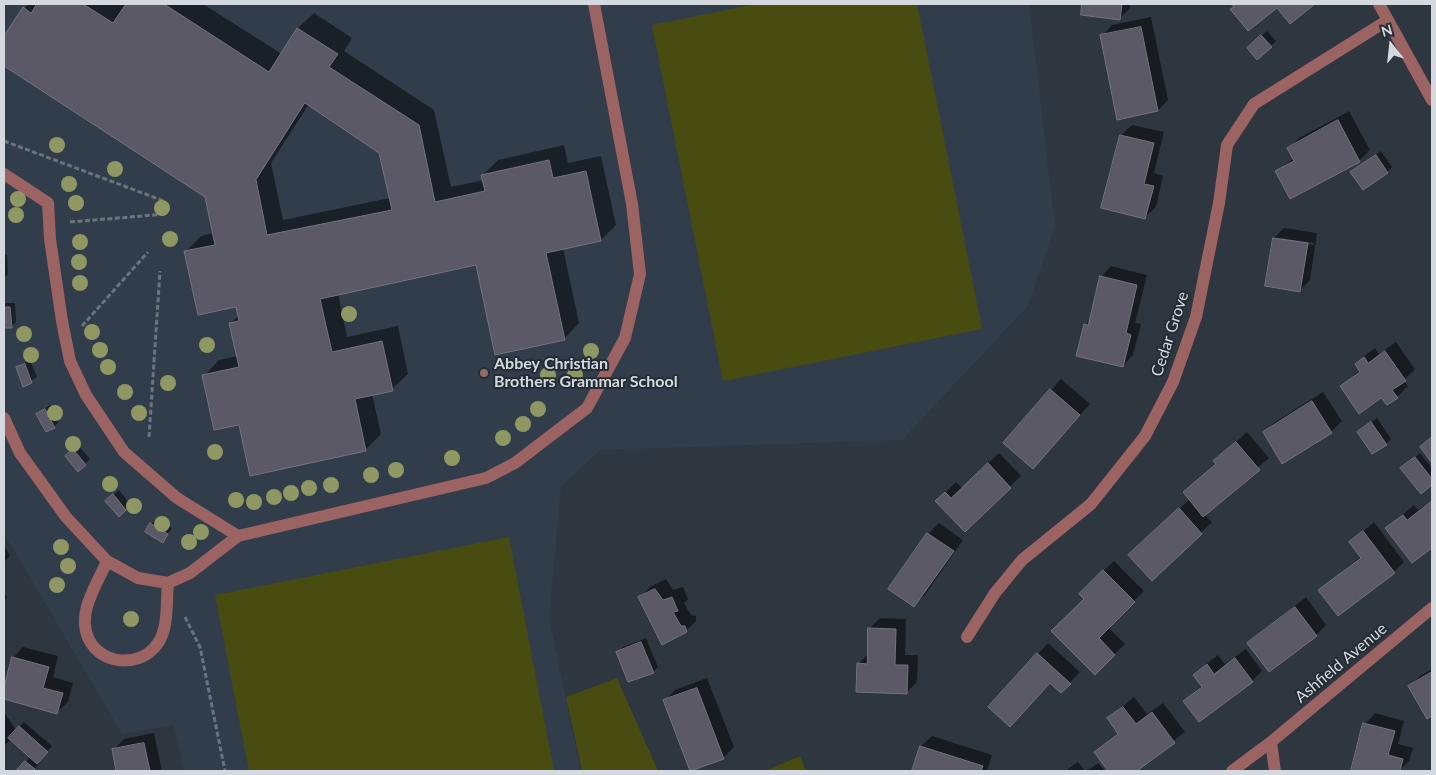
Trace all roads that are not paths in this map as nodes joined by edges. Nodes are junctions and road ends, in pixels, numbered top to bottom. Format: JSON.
{"nodes":[{"id":1,"x":594,"y":4,"type":"edge"},
{"id":2,"x":1379,"y":4,"type":"edge"},
{"id":3,"x":1388,"y":20,"type":"junction"},
{"id":4,"x":1432,"y":100,"type":"edge"},
{"id":5,"x":4,"y":174,"type":"edge"},
{"id":6,"x":4,"y":418,"type":"edge"},
{"id":7,"x":238,"y":536,"type":"junction"},
{"id":8,"x":107,"y":561,"type":"junction"},
{"id":9,"x":168,"y":583,"type":"junction"},
{"id":10,"x":1432,"y":608,"type":"edge"},
{"id":11,"x":967,"y":637,"type":"dead end"},
{"id":12,"x":1271,"y":742,"type":"junction"},
{"id":13,"x":1232,"y":771,"type":"edge"},
{"id":14,"x":1275,"y":771,"type":"edge"}],
"edges":[{"from":1,"to":7,"type":"street"},
{"from":2,"to":3,"type":"street"},
{"from":3,"to":4,"type":"street"},
{"from":3,"to":11,"type":"street","name":"Cedar Grove"},
{"from":5,"to":7,"type":"street"},
{"from":6,"to":8,"type":"street"},
{"from":7,"to":9,"type":"street"},
{"from":8,"to":9,"type":"street"},
{"from":8,"to":9,"type":"street"},
{"from":10,"to":12,"type":"street","name":"Ashfield Avenue"},
{"from":12,"to":13,"type":"street","name":"Ashfield Avenue"},
{"from":12,"to":14,"type":"street"}]}
